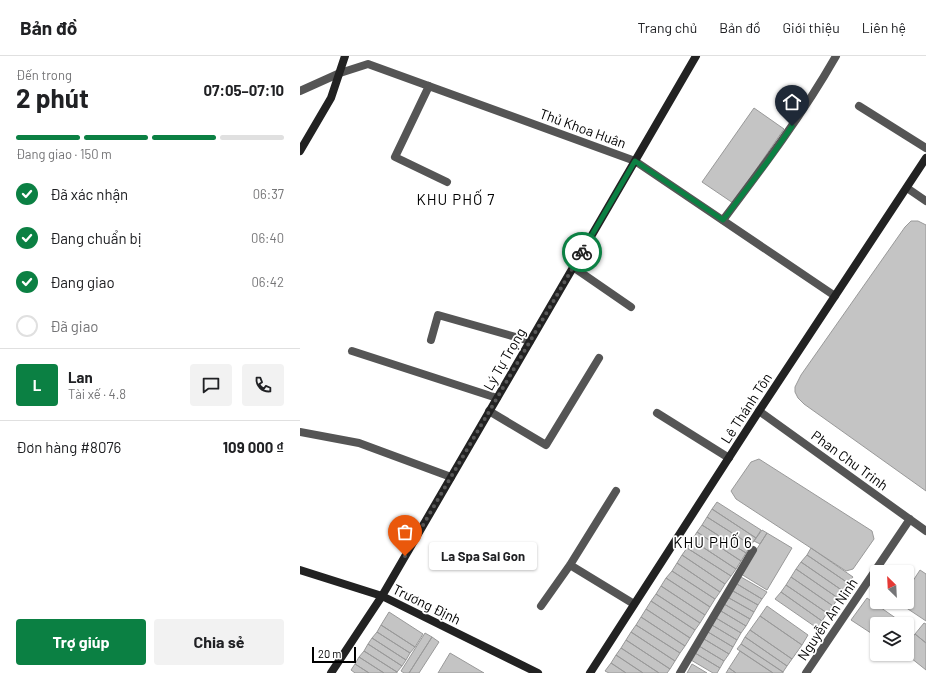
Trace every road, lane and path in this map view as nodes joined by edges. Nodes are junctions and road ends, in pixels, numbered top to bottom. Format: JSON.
{"nodes":[{"id":1,"x":345,"y":56,"type":"edge"},
{"id":2,"x":696,"y":56,"type":"edge"},
{"id":3,"x":836,"y":56,"type":"edge"},
{"id":4,"x":340,"y":73,"type":"junction"},
{"id":5,"x":429,"y":86,"type":"junction"},
{"id":6,"x":300,"y":91,"type":"edge"},
{"id":7,"x":859,"y":106,"type":"dead end"},
{"id":8,"x":926,"y":148,"type":"edge"},
{"id":9,"x":300,"y":151,"type":"edge"},
{"id":10,"x":926,"y":158,"type":"edge"},
{"id":11,"x":635,"y":161,"type":"junction"},
{"id":12,"x":447,"y":182,"type":"dead end"},
{"id":13,"x":907,"y":188,"type":"junction"},
{"id":14,"x":926,"y":201,"type":"edge"},
{"id":15,"x":723,"y":220,"type":"junction"},
{"id":16,"x":573,"y":267,"type":"junction"},
{"id":17,"x":835,"y":296,"type":"junction"},
{"id":18,"x":631,"y":308,"type":"dead end"},
{"id":19,"x":431,"y":340,"type":"dead end"},
{"id":20,"x":530,"y":340,"type":"junction"},
{"id":21,"x":352,"y":351,"type":"dead end"},
{"id":22,"x":600,"y":358,"type":"dead end"},
{"id":23,"x":496,"y":398,"type":"junction"},
{"id":24,"x":489,"y":411,"type":"junction"},
{"id":25,"x":759,"y":411,"type":"junction"},
{"id":26,"x":658,"y":413,"type":"dead end"},
{"id":27,"x":300,"y":432,"type":"edge"},
{"id":28,"x":728,"y":458,"type":"junction"},
{"id":29,"x":451,"y":477,"type":"junction"},
{"id":30,"x":616,"y":491,"type":"dead end"},
{"id":31,"x":910,"y":519,"type":"junction"},
{"id":32,"x":926,"y":531,"type":"edge"},
{"id":33,"x":753,"y":550,"type":"dead end"},
{"id":34,"x":570,"y":565,"type":"junction"},
{"id":35,"x":300,"y":570,"type":"edge"},
{"id":36,"x":382,"y":596,"type":"junction"},
{"id":37,"x":634,"y":604,"type":"junction"},
{"id":38,"x":541,"y":606,"type":"dead end"},
{"id":39,"x":331,"y":673,"type":"edge"},
{"id":40,"x":538,"y":673,"type":"edge"},
{"id":41,"x":590,"y":673,"type":"edge"},
{"id":42,"x":680,"y":673,"type":"edge"},
{"id":43,"x":806,"y":673,"type":"edge"}],
"edges":[{"from":1,"to":4,"type":"street"},
{"from":2,"to":11,"type":"street","name":"Lý Tự Trọng"},
{"from":3,"to":15,"type":"street"},
{"from":4,"to":5,"type":"street","name":"Thủ Khoa Huân"},
{"from":4,"to":6,"type":"street","name":"Thủ Khoa Huân"},
{"from":4,"to":9,"type":"street"},
{"from":5,"to":11,"type":"street","name":"Thủ Khoa Huân"},
{"from":5,"to":12,"type":"street"},
{"from":7,"to":8,"type":"street"},
{"from":10,"to":13,"type":"street","name":"Lê Thánh Tôn"},
{"from":11,"to":15,"type":"street","name":"Thủ Khoa Huân"},
{"from":11,"to":16,"type":"street","name":"Lý Tự Trọng"},
{"from":13,"to":14,"type":"street"},
{"from":13,"to":17,"type":"street","name":"Lê Thánh Tôn"},
{"from":15,"to":17,"type":"street","name":"Thủ Khoa Huân"},
{"from":16,"to":18,"type":"street"},
{"from":16,"to":20,"type":"street","name":"Lý Tự Trọng"},
{"from":17,"to":25,"type":"street","name":"Lê Thánh Tôn"},
{"from":19,"to":20,"type":"street"},
{"from":20,"to":23,"type":"street","name":"Lý Tự Trọng"},
{"from":21,"to":23,"type":"street"},
{"from":22,"to":24,"type":"street"},
{"from":23,"to":24,"type":"street","name":"Lý Tự Trọng"},
{"from":24,"to":29,"type":"street","name":"Lý Tự Trọng"},
{"from":25,"to":28,"type":"street","name":"Lê Thánh Tôn"},
{"from":25,"to":31,"type":"street","name":"Phan Chu Trinh"},
{"from":26,"to":28,"type":"street"},
{"from":27,"to":29,"type":"street"},
{"from":28,"to":37,"type":"street","name":"Lê Thánh Tôn"},
{"from":29,"to":36,"type":"street","name":"Lý Tự Trọng"},
{"from":30,"to":34,"type":"street"},
{"from":31,"to":32,"type":"street","name":"Phan Chu Trinh"},
{"from":31,"to":43,"type":"street","name":"Nguyễn An Ninh"},
{"from":33,"to":42,"type":"street"},
{"from":34,"to":37,"type":"street"},
{"from":34,"to":38,"type":"street"},
{"from":35,"to":36,"type":"street","name":"Trương Định"},
{"from":36,"to":39,"type":"street","name":"Lý Tự Trọng"},
{"from":36,"to":40,"type":"street","name":"Trương Định"},
{"from":37,"to":41,"type":"street","name":"Lê Thánh Tôn"}]}
